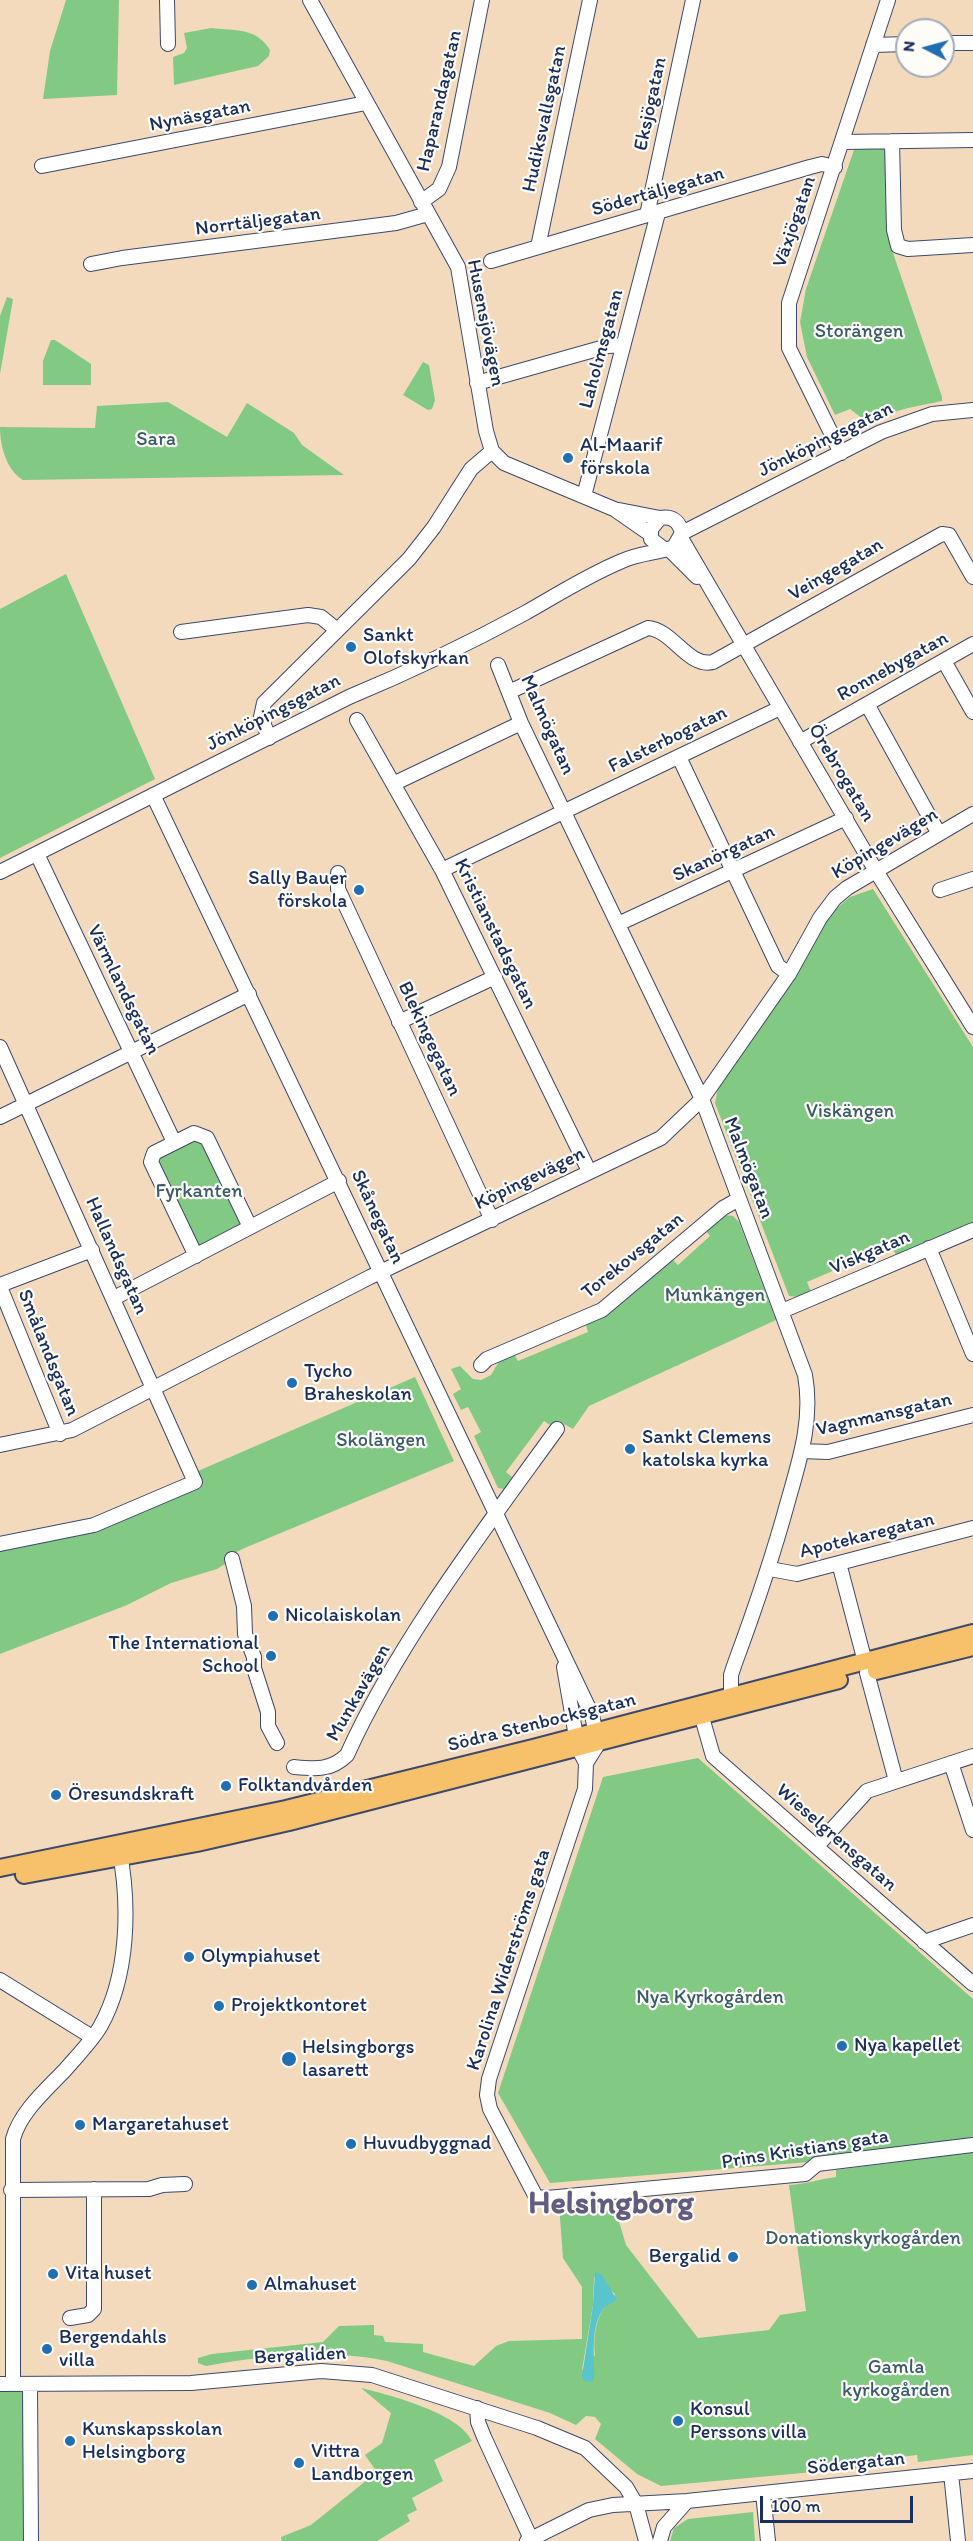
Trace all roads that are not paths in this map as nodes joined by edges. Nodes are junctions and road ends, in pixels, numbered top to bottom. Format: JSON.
{"nodes":[{"id":1,"x":167,"y":0,"type":"edge"},
{"id":2,"x":297,"y":0,"type":"edge"},
{"id":3,"x":482,"y":0,"type":"edge"},
{"id":4,"x":590,"y":0,"type":"edge"},
{"id":5,"x":693,"y":0,"type":"edge"},
{"id":6,"x":888,"y":0,"type":"edge"},
{"id":7,"x":312,"y":3,"type":"edge"},
{"id":8,"x":955,"y":43,"type":"edge"},
{"id":9,"x":973,"y":43,"type":"edge"},
{"id":10,"x":168,"y":44,"type":"dead end"},
{"id":11,"x":895,"y":44,"type":"edge"},
{"id":12,"x":873,"y":45,"type":"junction"},
{"id":13,"x":366,"y":103,"type":"junction"},
{"id":14,"x":973,"y":140,"type":"edge"},
{"id":15,"x":892,"y":141,"type":"junction"},
{"id":16,"x":843,"y":142,"type":"junction"},
{"id":17,"x":42,"y":166,"type":"dead end"},
{"id":18,"x":835,"y":167,"type":"junction"},
{"id":19,"x":425,"y":208,"type":"junction"},
{"id":20,"x":653,"y":214,"type":"junction"},
{"id":21,"x":973,"y":245,"type":"edge"},
{"id":22,"x":538,"y":247,"type":"junction"},
{"id":23,"x":491,"y":261,"type":"dead end"},
{"id":24,"x":91,"y":264,"type":"dead end"},
{"id":25,"x":623,"y":345,"type":"junction"},
{"id":26,"x":477,"y":383,"type":"junction"},
{"id":27,"x":973,"y":410,"type":"edge"},
{"id":28,"x":492,"y":451,"type":"junction"},
{"id":29,"x":841,"y":453,"type":"junction"},
{"id":30,"x":584,"y":496,"type":"junction"},
{"id":31,"x":614,"y":509,"type":"junction"},
{"id":32,"x":667,"y":519,"type":"junction"},
{"id":33,"x":702,"y":522,"type":"junction"},
{"id":34,"x":681,"y":535,"type":"junction"},
{"id":35,"x":650,"y":537,"type":"junction"},
{"id":36,"x":666,"y":549,"type":"junction"},
{"id":37,"x":631,"y":557,"type":"junction"},
{"id":38,"x":973,"y":577,"type":"edge"},
{"id":39,"x":716,"y":599,"type":"junction"},
{"id":40,"x":337,"y":630,"type":"junction"},
{"id":41,"x":181,"y":632,"type":"dead end"},
{"id":42,"x":973,"y":644,"type":"edge"},
{"id":43,"x":745,"y":645,"type":"junction"},
{"id":44,"x":944,"y":661,"type":"junction"},
{"id":45,"x":498,"y":664,"type":"dead end"},
{"id":46,"x":511,"y":691,"type":"junction"},
{"id":47,"x":867,"y":704,"type":"junction"},
{"id":48,"x":780,"y":708,"type":"junction"},
{"id":49,"x":973,"y":712,"type":"edge"},
{"id":50,"x":357,"y":720,"type":"dead end"},
{"id":51,"x":521,"y":723,"type":"junction"},
{"id":52,"x":269,"y":738,"type":"junction"},
{"id":53,"x":800,"y":742,"type":"junction"},
{"id":54,"x":679,"y":757,"type":"junction"},
{"id":55,"x":395,"y":783,"type":"junction"},
{"id":56,"x":153,"y":795,"type":"junction"},
{"id":57,"x":565,"y":811,"type":"junction"},
{"id":58,"x":973,"y":814,"type":"edge"},
{"id":59,"x":846,"y":818,"type":"junction"},
{"id":60,"x":939,"y":834,"type":"junction"},
{"id":61,"x":36,"y":854,"type":"junction"},
{"id":62,"x":442,"y":870,"type":"junction"},
{"id":63,"x":876,"y":871,"type":"junction"},
{"id":64,"x":0,"y":872,"type":"edge"},
{"id":65,"x":732,"y":872,"type":"junction"},
{"id":66,"x":338,"y":873,"type":"dead end"},
{"id":67,"x":973,"y":879,"type":"edge"},
{"id":68,"x":940,"y":890,"type":"dead end"},
{"id":69,"x":618,"y":924,"type":"junction"},
{"id":70,"x":789,"y":974,"type":"junction"},
{"id":71,"x":495,"y":977,"type":"junction"},
{"id":72,"x":249,"y":994,"type":"junction"},
{"id":73,"x":399,"y":1022,"type":"junction"},
{"id":74,"x":973,"y":1027,"type":"edge"},
{"id":75,"x":0,"y":1047,"type":"edge"},
{"id":76,"x":132,"y":1053,"type":"junction"},
{"id":77,"x":702,"y":1099,"type":"junction"},
{"id":78,"x":26,"y":1105,"type":"junction"},
{"id":79,"x":0,"y":1117,"type":"edge"},
{"id":80,"x":174,"y":1142,"type":"junction"},
{"id":81,"x":590,"y":1172,"type":"junction"},
{"id":82,"x":339,"y":1181,"type":"junction"},
{"id":83,"x":739,"y":1199,"type":"junction"},
{"id":84,"x":492,"y":1220,"type":"junction"},
{"id":85,"x":250,"y":1227,"type":"junction"},
{"id":86,"x":973,"y":1230,"type":"edge"},
{"id":87,"x":929,"y":1248,"type":"junction"},
{"id":88,"x":92,"y":1250,"type":"junction"},
{"id":89,"x":196,"y":1256,"type":"junction"},
{"id":90,"x":382,"y":1272,"type":"junction"},
{"id":91,"x":0,"y":1286,"type":"edge"},
{"id":92,"x":114,"y":1298,"type":"junction"},
{"id":93,"x":782,"y":1311,"type":"junction"},
{"id":94,"x":973,"y":1354,"type":"edge"},
{"id":95,"x":481,"y":1365,"type":"dead end"},
{"id":96,"x":154,"y":1390,"type":"junction"},
{"id":97,"x":973,"y":1415,"type":"edge"},
{"id":98,"x":557,"y":1429,"type":"dead end"},
{"id":99,"x":60,"y":1434,"type":"junction"},
{"id":100,"x":0,"y":1445,"type":"edge"},
{"id":101,"x":802,"y":1451,"type":"junction"},
{"id":102,"x":496,"y":1513,"type":"junction"},
{"id":103,"x":973,"y":1528,"type":"edge"},
{"id":104,"x":0,"y":1544,"type":"edge"},
{"id":105,"x":232,"y":1560,"type":"dead end"},
{"id":106,"x":839,"y":1563,"type":"junction"},
{"id":107,"x":770,"y":1569,"type":"junction"},
{"id":108,"x":973,"y":1633,"type":"edge"},
{"id":109,"x":973,"y":1647,"type":"edge"},
{"id":110,"x":563,"y":1656,"type":"junction"},
{"id":111,"x":866,"y":1668,"type":"junction"},
{"id":112,"x":731,"y":1703,"type":"junction"},
{"id":113,"x":700,"y":1711,"type":"junction"},
{"id":114,"x":597,"y":1738,"type":"junction"},
{"id":115,"x":277,"y":1743,"type":"dead end"},
{"id":116,"x":580,"y":1749,"type":"junction"},
{"id":117,"x":973,"y":1756,"type":"edge"},
{"id":118,"x":951,"y":1763,"type":"junction"},
{"id":119,"x":294,"y":1767,"type":"dead end"},
{"id":120,"x":896,"y":1781,"type":"junction"},
{"id":121,"x":973,"y":1830,"type":"edge"},
{"id":122,"x":817,"y":1846,"type":"junction"},
{"id":123,"x":120,"y":1851,"type":"junction"},
{"id":124,"x":0,"y":1868,"type":"edge"},
{"id":125,"x":0,"y":1880,"type":"edge"},
{"id":126,"x":973,"y":1925,"type":"edge"},
{"id":127,"x":924,"y":1942,"type":"junction"},
{"id":128,"x":0,"y":1980,"type":"edge"},
{"id":129,"x":973,"y":1984,"type":"edge"},
{"id":130,"x":92,"y":2037,"type":"junction"},
{"id":131,"x":973,"y":2145,"type":"edge"},
{"id":132,"x":185,"y":2184,"type":"dead end"},
{"id":133,"x":94,"y":2189,"type":"junction"},
{"id":134,"x":11,"y":2190,"type":"junction"},
{"id":135,"x":536,"y":2197,"type":"joint"},
{"id":136,"x":70,"y":2318,"type":"dead end"},
{"id":137,"x":6,"y":2384,"type":"edge"},
{"id":138,"x":30,"y":2384,"type":"junction"},
{"id":139,"x":477,"y":2408,"type":"junction"},
{"id":140,"x":973,"y":2471,"type":"edge"},
{"id":141,"x":951,"y":2473,"type":"junction"},
{"id":142,"x":763,"y":2493,"type":"junction"},
{"id":143,"x":687,"y":2501,"type":"junction"},
{"id":144,"x":636,"y":2504,"type":"junction"},
{"id":145,"x":529,"y":2540,"type":"edge"},
{"id":146,"x":32,"y":2541,"type":"edge"},
{"id":147,"x":646,"y":2541,"type":"edge"},
{"id":148,"x":660,"y":2541,"type":"edge"},
{"id":149,"x":768,"y":2541,"type":"edge"},
{"id":150,"x":958,"y":2541,"type":"edge"}],
"edges":[{"from":1,"to":10,"type":"street"},
{"from":2,"to":7,"type":"street"},
{"from":3,"to":19,"type":"street","name":"Haparandagatan"},
{"from":4,"to":22,"type":"street","name":"Hudiksvallsgatan"},
{"from":5,"to":20,"type":"street","name":"Eksjögatan"},
{"from":6,"to":12,"type":"street","name":"Växjögatan"},
{"from":7,"to":13,"type":"street","name":"Husensjövägen"},
{"from":8,"to":9,"type":"street"},
{"from":11,"to":12,"type":"street"},
{"from":12,"to":16,"type":"street","name":"Växjögatan"},
{"from":13,"to":17,"type":"street","name":"Nynäsgatan"},
{"from":13,"to":19,"type":"street","name":"Husensjövägen"},
{"from":14,"to":15,"type":"street"},
{"from":15,"to":16,"type":"street"},
{"from":15,"to":21,"type":"street"},
{"from":16,"to":18,"type":"street","name":"Växjögatan"},
{"from":18,"to":20,"type":"street","name":"Södertäljegatan"},
{"from":18,"to":29,"type":"street","name":"Växjögatan"},
{"from":19,"to":24,"type":"street","name":"Norrtäljegatan"},
{"from":19,"to":26,"type":"street","name":"Husensjövägen"},
{"from":20,"to":22,"type":"street","name":"Södertäljegatan"},
{"from":20,"to":25,"type":"street","name":"Laholmsgatan"},
{"from":22,"to":23,"type":"street","name":"Södertäljegatan"},
{"from":25,"to":26,"type":"street"},
{"from":25,"to":30,"type":"street","name":"Laholmsgatan"},
{"from":26,"to":28,"type":"street","name":"Husensjövägen"},
{"from":27,"to":29,"type":"street","name":"Jönköpingsgatan"},
{"from":28,"to":30,"type":"street"},
{"from":28,"to":40,"type":"street"},
{"from":29,"to":33,"type":"street","name":"Jönköpingsgatan"},
{"from":30,"to":31,"type":"street"},
{"from":31,"to":32,"type":"street"},
{"from":31,"to":35,"type":"street"},
{"from":32,"to":33,"type":"street"},
{"from":32,"to":34,"type":"street","name":"Örebrogatan"},
{"from":32,"to":35,"type":"street","name":"Jönköpingsgatan"},
{"from":33,"to":34,"type":"street","name":"Jönköpingsgatan"},
{"from":34,"to":36,"type":"street","name":"Jönköpingsgatan"},
{"from":34,"to":39,"type":"street","name":"Örebrogatan"},
{"from":35,"to":36,"type":"street","name":"Örebrogatan"},
{"from":35,"to":37,"type":"street","name":"Jönköpingsgatan"},
{"from":36,"to":37,"type":"street","name":"Jönköpingsgatan"},
{"from":36,"to":39,"type":"street","name":"Örebrogatan"},
{"from":37,"to":52,"type":"street","name":"Jönköpingsgatan"},
{"from":38,"to":43,"type":"street","name":"Veingegatan"},
{"from":39,"to":43,"type":"street","name":"Örebrogatan"},
{"from":40,"to":41,"type":"street"},
{"from":40,"to":52,"type":"street"},
{"from":42,"to":44,"type":"street","name":"Ronnebygatan"},
{"from":43,"to":46,"type":"street","name":"Veingegatan"},
{"from":43,"to":48,"type":"street","name":"Örebrogatan"},
{"from":44,"to":47,"type":"street","name":"Ronnebygatan"},
{"from":44,"to":49,"type":"street"},
{"from":45,"to":46,"type":"street","name":"Malmögatan"},
{"from":46,"to":51,"type":"street","name":"Malmögatan"},
{"from":47,"to":53,"type":"street","name":"Ronnebygatan"},
{"from":47,"to":60,"type":"street"},
{"from":48,"to":53,"type":"street","name":"Örebrogatan"},
{"from":48,"to":54,"type":"street","name":"Falsterbogatan"},
{"from":50,"to":55,"type":"street","name":"Kristianstadsgatan"},
{"from":51,"to":55,"type":"street"},
{"from":51,"to":57,"type":"street","name":"Malmögatan"},
{"from":52,"to":56,"type":"street","name":"Jönköpingsgatan"},
{"from":53,"to":59,"type":"street","name":"Örebrogatan"},
{"from":54,"to":57,"type":"street","name":"Falsterbogatan"},
{"from":54,"to":65,"type":"street"},
{"from":55,"to":62,"type":"street","name":"Kristianstadsgatan"},
{"from":56,"to":61,"type":"street","name":"Jönköpingsgatan"},
{"from":56,"to":72,"type":"street","name":"Skånegatan"},
{"from":57,"to":62,"type":"street","name":"Falsterbogatan"},
{"from":57,"to":69,"type":"street","name":"Malmögatan"},
{"from":58,"to":60,"type":"street","name":"Köpingevägen"},
{"from":59,"to":63,"type":"street","name":"Örebrogatan"},
{"from":59,"to":65,"type":"street","name":"Skanörgatan"},
{"from":60,"to":63,"type":"street","name":"Köpingevägen"},
{"from":61,"to":64,"type":"street","name":"Jönköpingsgatan"},
{"from":61,"to":76,"type":"street","name":"Värmlandsgatan"},
{"from":62,"to":71,"type":"street","name":"Kristianstadsgatan"},
{"from":63,"to":70,"type":"street","name":"Köpingevägen"},
{"from":63,"to":74,"type":"street","name":"Örebrogatan"},
{"from":65,"to":69,"type":"street","name":"Skanörgatan"},
{"from":65,"to":70,"type":"street"},
{"from":66,"to":73,"type":"street","name":"Blekingegatan"},
{"from":67,"to":68,"type":"street"},
{"from":69,"to":77,"type":"street","name":"Malmögatan"},
{"from":70,"to":77,"type":"street","name":"Köpingevägen"},
{"from":71,"to":73,"type":"street"},
{"from":71,"to":81,"type":"street","name":"Kristianstadsgatan"},
{"from":72,"to":76,"type":"street"},
{"from":72,"to":82,"type":"street","name":"Skånegatan"},
{"from":73,"to":84,"type":"street","name":"Blekingegatan"},
{"from":75,"to":78,"type":"street","name":"Hallandsgatan"},
{"from":76,"to":78,"type":"street"},
{"from":76,"to":80,"type":"street","name":"Värmlandsgatan"},
{"from":77,"to":81,"type":"street","name":"Köpingevägen"},
{"from":77,"to":83,"type":"street","name":"Malmögatan"},
{"from":78,"to":79,"type":"street"},
{"from":78,"to":88,"type":"street","name":"Hallandsgatan"},
{"from":80,"to":85,"type":"street"},
{"from":80,"to":89,"type":"street"},
{"from":81,"to":84,"type":"street","name":"Köpingevägen"},
{"from":82,"to":85,"type":"street"},
{"from":82,"to":90,"type":"street","name":"Skånegatan"},
{"from":83,"to":93,"type":"street","name":"Malmögatan"},
{"from":83,"to":95,"type":"street","name":"Torekovsgatan"},
{"from":84,"to":90,"type":"street","name":"Köpingevägen"},
{"from":85,"to":89,"type":"street"},
{"from":86,"to":87,"type":"street","name":"Viskgatan"},
{"from":87,"to":93,"type":"street","name":"Viskgatan"},
{"from":87,"to":94,"type":"street"},
{"from":88,"to":91,"type":"street"},
{"from":88,"to":92,"type":"street","name":"Hallandsgatan"},
{"from":89,"to":92,"type":"street"},
{"from":90,"to":96,"type":"street","name":"Köpingevägen"},
{"from":90,"to":102,"type":"street","name":"Skånegatan"},
{"from":91,"to":99,"type":"street","name":"Smålandsgatan"},
{"from":92,"to":96,"type":"street","name":"Hallandsgatan"},
{"from":93,"to":101,"type":"street","name":"Malmögatan"},
{"from":96,"to":99,"type":"street","name":"Köpingevägen"},
{"from":96,"to":104,"type":"street","name":"Hallandsgatan"},
{"from":97,"to":101,"type":"street","name":"Vagnmansgatan"},
{"from":98,"to":102,"type":"street","name":"Munkavägen"},
{"from":99,"to":100,"type":"street","name":"Köpingevägen"},
{"from":101,"to":107,"type":"street","name":"Malmögatan"},
{"from":102,"to":110,"type":"street","name":"Skånegatan"},
{"from":102,"to":119,"type":"street","name":"Munkavägen"},
{"from":103,"to":106,"type":"street","name":"Apotekaregatan"},
{"from":105,"to":115,"type":"street"},
{"from":106,"to":107,"type":"street","name":"Apotekaregatan"},
{"from":106,"to":111,"type":"street"},
{"from":107,"to":112,"type":"street","name":"Malmögatan"},
{"from":108,"to":111,"type":"main road","name":"Södra Stenbocksgatan"},
{"from":109,"to":111,"type":"main road","name":"Södra Stenbocksgatan"},
{"from":110,"to":114,"type":"street","name":"Skånegatan"},
{"from":110,"to":116,"type":"street","name":"Skånegatan"},
{"from":111,"to":112,"type":"main road","name":"Södra Stenbocksgatan"},
{"from":111,"to":120,"type":"street"},
{"from":112,"to":113,"type":"main road","name":"Södra Stenbocksgatan"},
{"from":113,"to":114,"type":"main road","name":"Södra Stenbocksgatan"},
{"from":113,"to":122,"type":"street","name":"Wieselgrensgatan"},
{"from":114,"to":116,"type":"main road","name":"Södra Stenbocksgatan"},
{"from":116,"to":123,"type":"main road","name":"Södra Stenbocksgatan"},
{"from":116,"to":135,"type":"street","name":"Karolina Widerströms gata"},
{"from":117,"to":118,"type":"street"},
{"from":118,"to":120,"type":"street"},
{"from":118,"to":121,"type":"street"},
{"from":120,"to":122,"type":"street"},
{"from":122,"to":127,"type":"street","name":"Wieselgrensgatan"},
{"from":123,"to":124,"type":"main road"},
{"from":123,"to":125,"type":"main road"},
{"from":123,"to":130,"type":"street"},
{"from":126,"to":127,"type":"street"},
{"from":127,"to":129,"type":"street","name":"Wieselgrensgatan"},
{"from":128,"to":130,"type":"street"},
{"from":130,"to":134,"type":"street"},
{"from":131,"to":135,"type":"street","name":"Prins Kristians gata"},
{"from":132,"to":133,"type":"street"},
{"from":133,"to":134,"type":"street"},
{"from":133,"to":136,"type":"street"},
{"from":134,"to":137,"type":"street"},
{"from":137,"to":138,"type":"street","name":"Bergaliden"},
{"from":138,"to":139,"type":"street","name":"Bergaliden"},
{"from":138,"to":146,"type":"street"},
{"from":139,"to":144,"type":"street","name":"Bergaliden"},
{"from":139,"to":145,"type":"street"},
{"from":140,"to":141,"type":"street","name":"Södergatan"},
{"from":141,"to":142,"type":"street","name":"Södergatan"},
{"from":141,"to":150,"type":"street"},
{"from":142,"to":143,"type":"street","name":"Södergatan"},
{"from":142,"to":149,"type":"street"},
{"from":143,"to":144,"type":"street","name":"Södergatan"},
{"from":143,"to":148,"type":"street"},
{"from":144,"to":145,"type":"street","name":"Södergatan"},
{"from":144,"to":147,"type":"street"}]}
